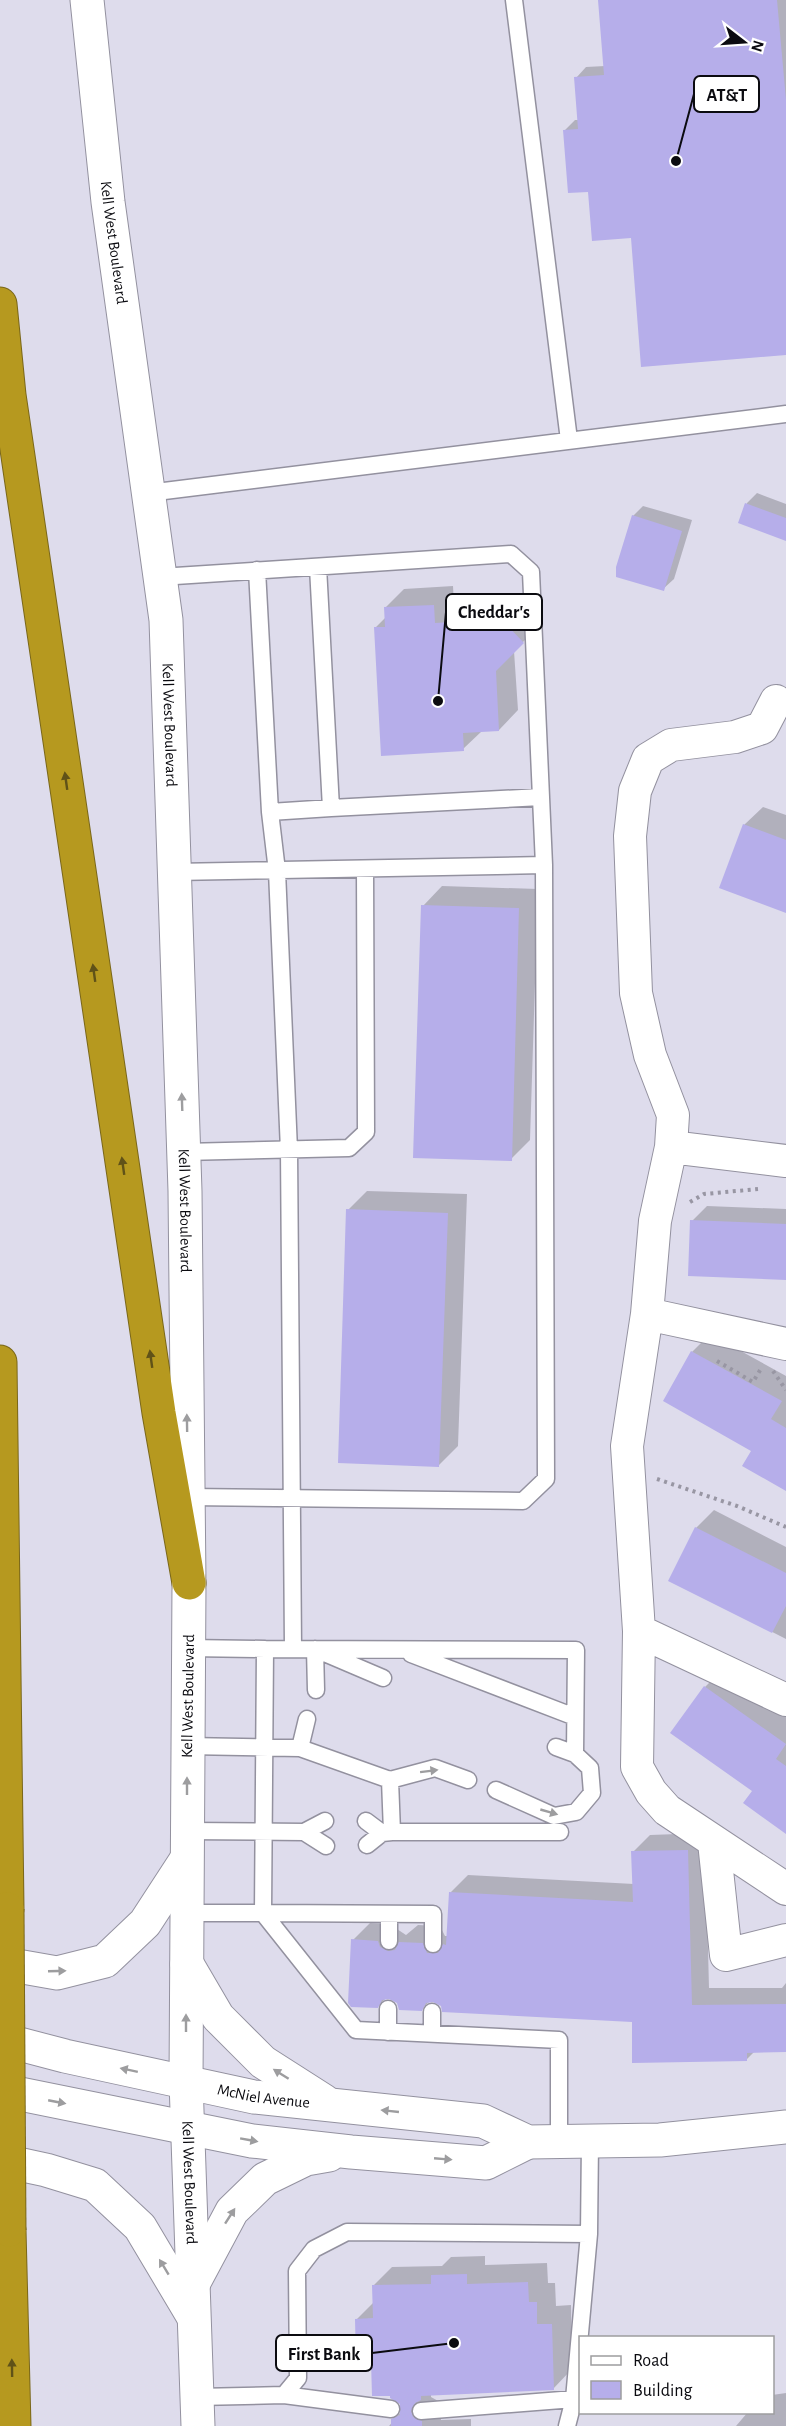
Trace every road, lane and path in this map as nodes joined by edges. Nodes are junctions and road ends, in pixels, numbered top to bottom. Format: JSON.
{"nodes":[{"id":1,"x":87,"y":0,"type":"edge"},
{"id":2,"x":514,"y":0,"type":"edge"},
{"id":3,"x":0,"y":304,"type":"edge"},
{"id":4,"x":786,"y":414,"type":"edge"},
{"id":5,"x":569,"y":440,"type":"junction"},
{"id":6,"x":148,"y":493,"type":"junction"},
{"id":7,"x":318,"y":567,"type":"junction"},
{"id":8,"x":257,"y":570,"type":"junction"},
{"id":9,"x":160,"y":577,"type":"junction"},
{"id":10,"x":776,"y":702,"type":"dead end"},
{"id":11,"x":541,"y":797,"type":"junction"},
{"id":12,"x":331,"y":808,"type":"junction"},
{"id":13,"x":270,"y":812,"type":"junction"},
{"id":14,"x":544,"y":865,"type":"junction"},
{"id":15,"x":365,"y":869,"type":"junction"},
{"id":16,"x":277,"y":871,"type":"junction"},
{"id":17,"x":174,"y":872,"type":"junction"},
{"id":18,"x":671,"y":1147,"type":"junction"},
{"id":19,"x":289,"y":1150,"type":"junction"},
{"id":20,"x":184,"y":1152,"type":"junction"},
{"id":21,"x":786,"y":1161,"type":"edge"},
{"id":22,"x":762,"y":1189,"type":"dead end"},
{"id":23,"x":686,"y":1204,"type":"dead end"},
{"id":24,"x":647,"y":1314,"type":"junction"},
{"id":25,"x":786,"y":1344,"type":"edge"},
{"id":26,"x":0,"y":1362,"type":"edge"},
{"id":27,"x":651,"y":1477,"type":"dead end"},
{"id":28,"x":188,"y":1497,"type":"junction"},
{"id":29,"x":292,"y":1498,"type":"junction"},
{"id":30,"x":786,"y":1527,"type":"edge"},
{"id":31,"x":189,"y":1583,"type":"junction"},
{"id":32,"x":639,"y":1631,"type":"junction"},
{"id":33,"x":188,"y":1648,"type":"junction"},
{"id":34,"x":293,"y":1648,"type":"junction"},
{"id":35,"x":265,"y":1649,"type":"junction"},
{"id":36,"x":315,"y":1649,"type":"junction"},
{"id":37,"x":400,"y":1650,"type":"junction"},
{"id":38,"x":383,"y":1678,"type":"dead end"},
{"id":39,"x":316,"y":1690,"type":"dead end"},
{"id":40,"x":786,"y":1700,"type":"edge"},
{"id":41,"x":575,"y":1717,"type":"junction"},
{"id":42,"x":308,"y":1719,"type":"dead end"},
{"id":43,"x":187,"y":1746,"type":"junction"},
{"id":44,"x":264,"y":1746,"type":"junction"},
{"id":45,"x":556,"y":1747,"type":"dead end"},
{"id":46,"x":300,"y":1748,"type":"junction"},
{"id":47,"x":575,"y":1754,"type":"junction"},
{"id":48,"x":390,"y":1780,"type":"junction"},
{"id":49,"x":468,"y":1780,"type":"dead end"},
{"id":50,"x":496,"y":1790,"type":"dead end"},
{"id":51,"x":325,"y":1821,"type":"dead end"},
{"id":52,"x":366,"y":1821,"type":"dead end"},
{"id":53,"x":264,"y":1832,"type":"junction"},
{"id":54,"x":304,"y":1832,"type":"junction"},
{"id":55,"x":560,"y":1832,"type":"dead end"},
{"id":56,"x":387,"y":1833,"type":"junction"},
{"id":57,"x":714,"y":1842,"type":"junction"},
{"id":58,"x":367,"y":1845,"type":"dead end"},
{"id":59,"x":186,"y":1846,"type":"junction"},
{"id":60,"x":326,"y":1846,"type":"dead end"},
{"id":61,"x":786,"y":1889,"type":"edge"},
{"id":62,"x":186,"y":1913,"type":"junction"},
{"id":63,"x":263,"y":1913,"type":"junction"},
{"id":64,"x":389,"y":1914,"type":"junction"},
{"id":65,"x":786,"y":1940,"type":"edge"},
{"id":66,"x":389,"y":1941,"type":"dead end"},
{"id":67,"x":433,"y":1944,"type":"dead end"},
{"id":68,"x":186,"y":1962,"type":"junction"},
{"id":69,"x":0,"y":1963,"type":"edge"},
{"id":70,"x":388,"y":2009,"type":"dead end"},
{"id":71,"x":432,"y":2012,"type":"dead end"},
{"id":72,"x":388,"y":2032,"type":"junction"},
{"id":73,"x":432,"y":2034,"type":"junction"},
{"id":74,"x":0,"y":2039,"type":"edge"},
{"id":75,"x":186,"y":2082,"type":"junction"},
{"id":76,"x":0,"y":2090,"type":"edge"},
{"id":77,"x":331,"y":2105,"type":"junction"},
{"id":78,"x":786,"y":2127,"type":"edge"},
{"id":79,"x":187,"y":2128,"type":"junction"},
{"id":80,"x":559,"y":2142,"type":"junction"},
{"id":81,"x":351,"y":2152,"type":"junction"},
{"id":82,"x":0,"y":2160,"type":"edge"},
{"id":83,"x":589,"y":2234,"type":"junction"},
{"id":84,"x":193,"y":2301,"type":"junction"},
{"id":85,"x":580,"y":2336,"type":"edge"},
{"id":86,"x":579,"y":2344,"type":"edge"},
{"id":87,"x":284,"y":2395,"type":"junction"},
{"id":88,"x":574,"y":2399,"type":"junction"},
{"id":89,"x":391,"y":2409,"type":"dead end"},
{"id":90,"x":421,"y":2411,"type":"dead end"},
{"id":91,"x":197,"y":2412,"type":"edge"},
{"id":92,"x":14,"y":2426,"type":"edge"},
{"id":93,"x":567,"y":2426,"type":"edge"}],
"edges":[{"from":1,"to":6,"type":"main road","name":"Kell West Boulevard"},
{"from":2,"to":5,"type":"lane"},
{"from":31,"to":3,"type":"highway","one_way":true},
{"from":4,"to":5,"type":"lane"},
{"from":5,"to":6,"type":"lane"},
{"from":6,"to":9,"type":"main road","name":"Kell West Boulevard"},
{"from":7,"to":8,"type":"lane"},
{"from":7,"to":11,"type":"lane"},
{"from":7,"to":12,"type":"lane"},
{"from":8,"to":9,"type":"lane"},
{"from":8,"to":13,"type":"lane"},
{"from":9,"to":17,"type":"main road","name":"Kell West Boulevard"},
{"from":10,"to":18,"type":"street"},
{"from":11,"to":12,"type":"lane"},
{"from":11,"to":14,"type":"lane"},
{"from":12,"to":13,"type":"lane"},
{"from":13,"to":16,"type":"lane"},
{"from":14,"to":15,"type":"lane"},
{"from":14,"to":29,"type":"lane"},
{"from":15,"to":16,"type":"lane"},
{"from":15,"to":19,"type":"lane"},
{"from":16,"to":17,"type":"lane"},
{"from":16,"to":19,"type":"lane"},
{"from":20,"to":17,"type":"main road","name":"Kell West Boulevard","one_way":true},
{"from":18,"to":21,"type":"street"},
{"from":18,"to":24,"type":"street"},
{"from":19,"to":20,"type":"lane"},
{"from":19,"to":29,"type":"lane"},
{"from":28,"to":20,"type":"main road","name":"Kell West Boulevard","one_way":true},
{"from":22,"to":23,"type":"path"},
{"from":24,"to":25,"type":"street"},
{"from":24,"to":32,"type":"street"},
{"from":92,"to":26,"type":"highway","one_way":true,"bridge":true},
{"from":27,"to":30,"type":"path"},
{"from":28,"to":29,"type":"lane"},
{"from":28,"to":31,"type":"main road","name":"Kell West Boulevard"},
{"from":29,"to":34,"type":"lane"},
{"from":31,"to":33,"type":"main road","name":"Kell West Boulevard"},
{"from":32,"to":40,"type":"street"},
{"from":32,"to":57,"type":"street"},
{"from":33,"to":35,"type":"lane"},
{"from":33,"to":43,"type":"main road","name":"Kell West Boulevard"},
{"from":34,"to":35,"type":"lane"},
{"from":34,"to":36,"type":"lane"},
{"from":35,"to":44,"type":"lane"},
{"from":36,"to":37,"type":"lane"},
{"from":36,"to":38,"type":"lane"},
{"from":36,"to":39,"type":"lane"},
{"from":37,"to":41,"type":"lane"},
{"from":37,"to":41,"type":"lane"},
{"from":41,"to":47,"type":"lane"},
{"from":42,"to":46,"type":"lane"},
{"from":43,"to":44,"type":"lane"},
{"from":59,"to":43,"type":"main road","name":"Kell West Boulevard","one_way":true},
{"from":44,"to":46,"type":"lane"},
{"from":44,"to":53,"type":"lane"},
{"from":45,"to":47,"type":"lane"},
{"from":46,"to":48,"type":"lane"},
{"from":50,"to":47,"type":"lane","one_way":true},
{"from":48,"to":49,"type":"lane","one_way":true},
{"from":48,"to":56,"type":"lane"},
{"from":51,"to":54,"type":"lane"},
{"from":52,"to":56,"type":"lane"},
{"from":53,"to":54,"type":"lane"},
{"from":53,"to":59,"type":"lane"},
{"from":53,"to":63,"type":"lane"},
{"from":54,"to":60,"type":"lane"},
{"from":55,"to":56,"type":"lane"},
{"from":56,"to":58,"type":"lane"},
{"from":57,"to":61,"type":"street"},
{"from":57,"to":65,"type":"street"},
{"from":59,"to":62,"type":"main road","name":"Kell West Boulevard"},
{"from":69,"to":59,"type":"main road","one_way":true},
{"from":62,"to":63,"type":"lane"},
{"from":62,"to":68,"type":"main road","name":"Kell West Boulevard"},
{"from":63,"to":64,"type":"lane"},
{"from":63,"to":72,"type":"lane"},
{"from":64,"to":66,"type":"lane"},
{"from":64,"to":67,"type":"lane"},
{"from":75,"to":68,"type":"main road","name":"Kell West Boulevard","one_way":true},
{"from":77,"to":68,"type":"main road","one_way":true},
{"from":70,"to":72,"type":"lane"},
{"from":71,"to":73,"type":"lane"},
{"from":72,"to":73,"type":"lane"},
{"from":73,"to":80,"type":"lane"},
{"from":75,"to":74,"type":"main road","name":"McNiel Avenue","one_way":true},
{"from":75,"to":77,"type":"main road","name":"McNiel Avenue"},
{"from":75,"to":79,"type":"main road","name":"Kell West Boulevard"},
{"from":76,"to":79,"type":"main road","name":"McNiel Avenue","one_way":true},
{"from":80,"to":77,"type":"main road","name":"McNiel Avenue","one_way":true},
{"from":78,"to":80,"type":"main road","name":"McNiel Avenue"},
{"from":79,"to":81,"type":"main road","name":"McNiel Avenue","one_way":true},
{"from":79,"to":84,"type":"main road","name":"Kell West Boulevard"},
{"from":81,"to":80,"type":"main road","name":"McNiel Avenue","one_way":true},
{"from":80,"to":83,"type":"lane"},
{"from":84,"to":81,"type":"main road","one_way":true},
{"from":84,"to":82,"type":"main road","one_way":true},
{"from":83,"to":85,"type":"lane"},
{"from":83,"to":87,"type":"lane"},
{"from":84,"to":91,"type":"main road","name":"Kell West Boulevard"},
{"from":86,"to":88,"type":"lane"},
{"from":87,"to":89,"type":"lane"},
{"from":87,"to":91,"type":"lane"},
{"from":88,"to":90,"type":"lane"},
{"from":88,"to":93,"type":"lane"}]}
